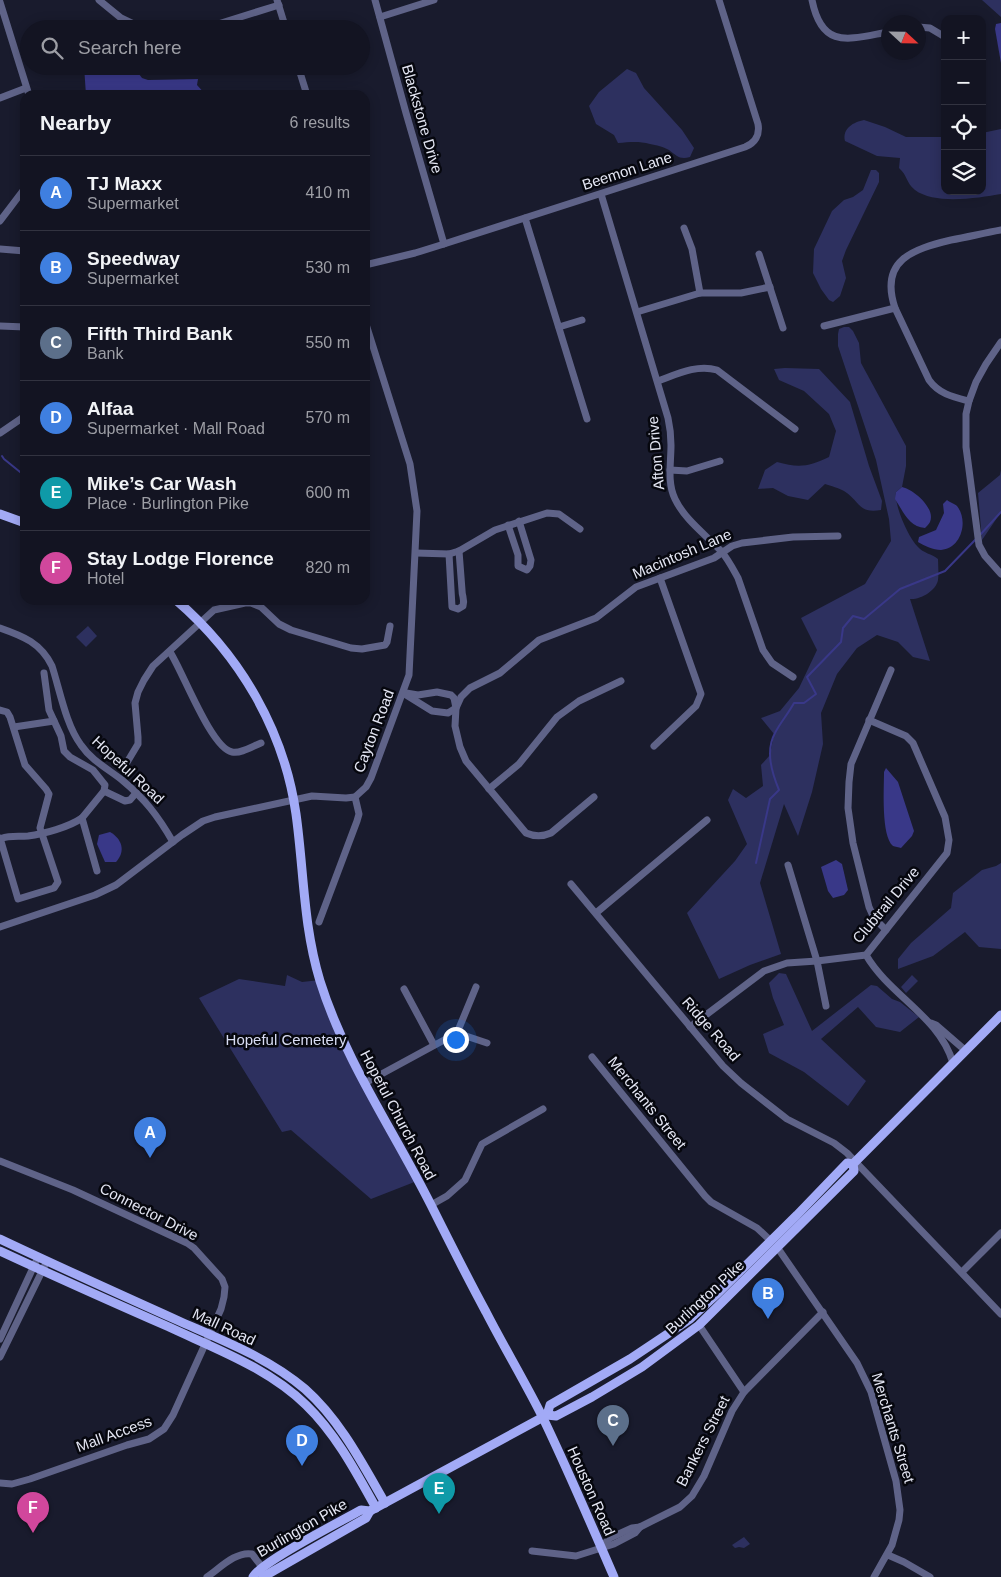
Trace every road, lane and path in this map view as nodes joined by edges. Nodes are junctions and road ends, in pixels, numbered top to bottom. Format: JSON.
{"nodes":[{"id":1,"x":100,"y":0,"type":"edge"},
{"id":2,"x":375,"y":0,"type":"edge"},
{"id":3,"x":434,"y":0,"type":"edge"},
{"id":4,"x":719,"y":0,"type":"edge"},
{"id":5,"x":812,"y":0,"type":"edge"},
{"id":6,"x":0,"y":2,"type":"edge"},
{"id":7,"x":278,"y":2,"type":"edge"},
{"id":8,"x":380,"y":17,"type":"junction"},
{"id":9,"x":125,"y":20,"type":"edge"},
{"id":10,"x":229,"y":20,"type":"edge"},
{"id":11,"x":283,"y":20,"type":"edge"},
{"id":12,"x":926,"y":28,"type":"edge"},
{"id":13,"x":881,"y":33,"type":"edge"},
{"id":14,"x":941,"y":35,"type":"edge"},
{"id":15,"x":20,"y":69,"type":"edge"},
{"id":16,"x":22,"y":75,"type":"edge"},
{"id":17,"x":301,"y":75,"type":"edge"},
{"id":18,"x":26,"y":90,"type":"edge"},
{"id":19,"x":305,"y":90,"type":"edge"},
{"id":20,"x":20,"y":94,"type":"edge"},
{"id":21,"x":0,"y":98,"type":"edge"},
{"id":22,"x":601,"y":194,"type":"junction"},
{"id":23,"x":20,"y":195,"type":"edge"},
{"id":24,"x":525,"y":218,"type":"junction"},
{"id":25,"x":0,"y":221,"type":"edge"},
{"id":26,"x":684,"y":228,"type":"dead end"},
{"id":27,"x":1001,"y":230,"type":"edge"},
{"id":28,"x":444,"y":244,"type":"junction"},
{"id":29,"x":0,"y":249,"type":"edge"},
{"id":30,"x":20,"y":251,"type":"edge"},
{"id":31,"x":760,"y":254,"type":"dead end"},
{"id":32,"x":370,"y":263,"type":"edge"},
{"id":33,"x":770,"y":287,"type":"junction"},
{"id":34,"x":700,"y":293,"type":"junction"},
{"id":35,"x":895,"y":308,"type":"junction"},
{"id":36,"x":637,"y":312,"type":"junction"},
{"id":37,"x":582,"y":320,"type":"dead end"},
{"id":38,"x":0,"y":326,"type":"edge"},
{"id":39,"x":824,"y":326,"type":"dead end"},
{"id":40,"x":20,"y":327,"type":"edge"},
{"id":41,"x":559,"y":327,"type":"junction"},
{"id":42,"x":783,"y":328,"type":"dead end"},
{"id":43,"x":370,"y":337,"type":"edge"},
{"id":44,"x":1001,"y":342,"type":"edge"},
{"id":45,"x":658,"y":380,"type":"junction"},
{"id":46,"x":969,"y":401,"type":"junction"},
{"id":47,"x":20,"y":419,"type":"edge"},
{"id":48,"x":587,"y":419,"type":"dead end"},
{"id":49,"x":795,"y":430,"type":"dead end"},
{"id":50,"x":0,"y":433,"type":"edge"},
{"id":51,"x":720,"y":461,"type":"dead end"},
{"id":52,"x":670,"y":470,"type":"junction"},
{"id":53,"x":0,"y":514,"type":"edge"},
{"id":54,"x":20,"y":521,"type":"edge"},
{"id":55,"x":519,"y":521,"type":"junction"},
{"id":56,"x":508,"y":525,"type":"junction"},
{"id":57,"x":580,"y":529,"type":"dead end"},
{"id":58,"x":838,"y":536,"type":"dead end"},
{"id":59,"x":459,"y":552,"type":"junction"},
{"id":60,"x":416,"y":553,"type":"junction"},
{"id":61,"x":722,"y":553,"type":"junction"},
{"id":62,"x":450,"y":554,"type":"junction"},
{"id":63,"x":1001,"y":574,"type":"edge"},
{"id":64,"x":660,"y":578,"type":"junction"},
{"id":65,"x":181,"y":605,"type":"edge"},
{"id":66,"x":227,"y":605,"type":"edge"},
{"id":67,"x":256,"y":605,"type":"edge"},
{"id":68,"x":200,"y":622,"type":"junction"},
{"id":69,"x":390,"y":626,"type":"dead end"},
{"id":70,"x":0,"y":628,"type":"edge"},
{"id":71,"x":170,"y":652,"type":"junction"},
{"id":72,"x":891,"y":670,"type":"dead end"},
{"id":73,"x":44,"y":673,"type":"dead end"},
{"id":74,"x":793,"y":677,"type":"dead end"},
{"id":75,"x":621,"y":681,"type":"dead end"},
{"id":76,"x":403,"y":693,"type":"junction"},
{"id":77,"x":456,"y":708,"type":"junction"},
{"id":78,"x":0,"y":710,"type":"edge"},
{"id":79,"x":54,"y":720,"type":"junction"},
{"id":80,"x":869,"y":720,"type":"junction"},
{"id":81,"x":14,"y":727,"type":"junction"},
{"id":82,"x":261,"y":743,"type":"dead end"},
{"id":83,"x":654,"y":746,"type":"dead end"},
{"id":84,"x":126,"y":764,"type":"dead end"},
{"id":85,"x":489,"y":788,"type":"junction"},
{"id":86,"x":104,"y":791,"type":"junction"},
{"id":87,"x":136,"y":792,"type":"junction"},
{"id":88,"x":354,"y":797,"type":"junction"},
{"id":89,"x":594,"y":797,"type":"dead end"},
{"id":90,"x":294,"y":800,"type":"junction"},
{"id":91,"x":82,"y":818,"type":"junction"},
{"id":92,"x":707,"y":820,"type":"dead end"},
{"id":93,"x":42,"y":832,"type":"junction"},
{"id":94,"x":0,"y":838,"type":"edge"},
{"id":95,"x":173,"y":842,"type":"junction"},
{"id":96,"x":788,"y":865,"type":"dead end"},
{"id":97,"x":97,"y":871,"type":"dead end"},
{"id":98,"x":571,"y":884,"type":"dead end"},
{"id":99,"x":596,"y":913,"type":"junction"},
{"id":100,"x":319,"y":922,"type":"dead end"},
{"id":101,"x":0,"y":927,"type":"edge"},
{"id":102,"x":886,"y":930,"type":"junction"},
{"id":103,"x":866,"y":955,"type":"junction"},
{"id":104,"x":817,"y":961,"type":"junction"},
{"id":105,"x":476,"y":987,"type":"dead end"},
{"id":106,"x":404,"y":989,"type":"dead end"},
{"id":107,"x":826,"y":1006,"type":"dead end"},
{"id":108,"x":1001,"y":1015,"type":"edge"},
{"id":109,"x":930,"y":1022,"type":"junction"},
{"id":110,"x":690,"y":1027,"type":"junction"},
{"id":111,"x":457,"y":1033,"type":"junction"},
{"id":112,"x":487,"y":1043,"type":"dead end"},
{"id":113,"x":434,"y":1045,"type":"junction"},
{"id":114,"x":966,"y":1050,"type":"junction"},
{"id":115,"x":592,"y":1057,"type":"dead end"},
{"id":116,"x":954,"y":1063,"type":"junction"},
{"id":117,"x":366,"y":1083,"type":"junction"},
{"id":118,"x":543,"y":1109,"type":"dead end"},
{"id":119,"x":0,"y":1161,"type":"edge"},
{"id":120,"x":855,"y":1163,"type":"junction"},
{"id":121,"x":431,"y":1205,"type":"junction"},
{"id":122,"x":1001,"y":1233,"type":"edge"},
{"id":123,"x":0,"y":1239,"type":"edge"},
{"id":124,"x":774,"y":1244,"type":"junction"},
{"id":125,"x":0,"y":1251,"type":"edge"},
{"id":126,"x":42,"y":1259,"type":"junction"},
{"id":127,"x":38,"y":1268,"type":"junction"},
{"id":128,"x":962,"y":1272,"type":"junction"},
{"id":129,"x":823,"y":1312,"type":"junction"},
{"id":130,"x":1001,"y":1314,"type":"edge"},
{"id":131,"x":698,"y":1326,"type":"junction"},
{"id":132,"x":209,"y":1334,"type":"junction"},
{"id":133,"x":0,"y":1339,"type":"edge"},
{"id":134,"x":205,"y":1344,"type":"junction"},
{"id":135,"x":1,"y":1355,"type":"edge"},
{"id":136,"x":744,"y":1392,"type":"junction"},
{"id":137,"x":545,"y":1416,"type":"junction"},
{"id":138,"x":0,"y":1483,"type":"edge"},
{"id":139,"x":385,"y":1503,"type":"junction"},
{"id":140,"x":373,"y":1510,"type":"junction"},
{"id":141,"x":601,"y":1547,"type":"junction"},
{"id":142,"x":532,"y":1551,"type":"dead end"},
{"id":143,"x":888,"y":1555,"type":"junction"},
{"id":144,"x":282,"y":1565,"type":"junction"},
{"id":145,"x":262,"y":1567,"type":"junction"},
{"id":146,"x":207,"y":1577,"type":"edge"},
{"id":147,"x":253,"y":1577,"type":"edge"},
{"id":148,"x":263,"y":1577,"type":"edge"},
{"id":149,"x":279,"y":1577,"type":"edge"},
{"id":150,"x":614,"y":1577,"type":"edge"},
{"id":151,"x":874,"y":1577,"type":"edge"},
{"id":152,"x":930,"y":1577,"type":"edge"}],
"edges":[{"from":1,"to":9,"type":"street"},
{"from":2,"to":8,"type":"street","name":"Blackstone Drive"},
{"from":3,"to":8,"type":"street"},
{"from":4,"to":22,"type":"street","name":"Beemon Lane"},
{"from":5,"to":13,"type":"street"},
{"from":6,"to":15,"type":"street"},
{"from":7,"to":10,"type":"street"},
{"from":7,"to":11,"type":"street"},
{"from":8,"to":28,"type":"street","name":"Blackstone Drive"},
{"from":12,"to":14,"type":"street"},
{"from":16,"to":18,"type":"street"},
{"from":17,"to":19,"type":"street"},
{"from":20,"to":21,"type":"street"},
{"from":22,"to":24,"type":"street","name":"Beemon Lane"},
{"from":22,"to":36,"type":"street","name":"Afton Drive"},
{"from":23,"to":25,"type":"street"},
{"from":24,"to":28,"type":"street","name":"Beemon Lane"},
{"from":24,"to":41,"type":"street"},
{"from":26,"to":34,"type":"street"},
{"from":27,"to":35,"type":"street"},
{"from":28,"to":32,"type":"street","name":"Beemon Lane"},
{"from":29,"to":30,"type":"street"},
{"from":31,"to":33,"type":"street"},
{"from":33,"to":34,"type":"street"},
{"from":33,"to":42,"type":"street"},
{"from":34,"to":36,"type":"street"},
{"from":35,"to":39,"type":"street"},
{"from":35,"to":46,"type":"street"},
{"from":36,"to":45,"type":"street","name":"Afton Drive"},
{"from":37,"to":41,"type":"street"},
{"from":38,"to":40,"type":"street"},
{"from":41,"to":48,"type":"street"},
{"from":43,"to":60,"type":"street","name":"Cayton Road"},
{"from":44,"to":46,"type":"street"},
{"from":45,"to":49,"type":"street"},
{"from":45,"to":52,"type":"street","name":"Afton Drive"},
{"from":46,"to":63,"type":"street"},
{"from":47,"to":50,"type":"street"},
{"from":51,"to":52,"type":"street"},
{"from":52,"to":61,"type":"street","name":"Afton Drive"},
{"from":53,"to":54,"type":"main road"},
{"from":55,"to":56,"type":"street"},
{"from":55,"to":56,"type":"street"},
{"from":55,"to":57,"type":"street"},
{"from":56,"to":59,"type":"street"},
{"from":58,"to":61,"type":"street","name":"Macintosh Lane"},
{"from":59,"to":62,"type":"street"},
{"from":59,"to":62,"type":"street"},
{"from":60,"to":62,"type":"street"},
{"from":60,"to":76,"type":"street","name":"Cayton Road"},
{"from":61,"to":64,"type":"street","name":"Macintosh Lane"},
{"from":61,"to":74,"type":"street","name":"Afton Drive"},
{"from":64,"to":77,"type":"street","name":"Macintosh Lane"},
{"from":64,"to":83,"type":"street"},
{"from":65,"to":68,"type":"main road","name":"Hopeful Church Road"},
{"from":66,"to":68,"type":"street"},
{"from":67,"to":69,"type":"street"},
{"from":68,"to":71,"type":"street"},
{"from":68,"to":90,"type":"main road","name":"Hopeful Church Road"},
{"from":70,"to":87,"type":"street","name":"Hopeful Road"},
{"from":71,"to":82,"type":"street"},
{"from":71,"to":84,"type":"street"},
{"from":72,"to":80,"type":"street"},
{"from":73,"to":79,"type":"street"},
{"from":75,"to":85,"type":"street"},
{"from":76,"to":77,"type":"street"},
{"from":76,"to":77,"type":"street"},
{"from":76,"to":88,"type":"street","name":"Cayton Road"},
{"from":77,"to":85,"type":"street"},
{"from":78,"to":81,"type":"street"},
{"from":79,"to":81,"type":"street"},
{"from":79,"to":86,"type":"street"},
{"from":80,"to":102,"type":"street"},
{"from":80,"to":102,"type":"street","name":"Clubtrail Drive"},
{"from":81,"to":93,"type":"street"},
{"from":85,"to":89,"type":"street"},
{"from":86,"to":87,"type":"street"},
{"from":86,"to":91,"type":"street"},
{"from":87,"to":95,"type":"street","name":"Hopeful Road"},
{"from":88,"to":90,"type":"street"},
{"from":88,"to":100,"type":"street"},
{"from":90,"to":95,"type":"street"},
{"from":90,"to":117,"type":"main road","name":"Hopeful Church Road"},
{"from":91,"to":93,"type":"street"},
{"from":91,"to":97,"type":"street"},
{"from":92,"to":99,"type":"street"},
{"from":93,"to":94,"type":"street"},
{"from":93,"to":94,"type":"street"},
{"from":95,"to":101,"type":"street"},
{"from":96,"to":104,"type":"street"},
{"from":98,"to":99,"type":"street","name":"Ridge Road"},
{"from":99,"to":110,"type":"street","name":"Ridge Road"},
{"from":102,"to":103,"type":"street","name":"Clubtrail Drive"},
{"from":103,"to":104,"type":"street","name":"Clubtrail Drive"},
{"from":103,"to":109,"type":"street"},
{"from":104,"to":107,"type":"street"},
{"from":104,"to":110,"type":"street","name":"Clubtrail Drive"},
{"from":105,"to":111,"type":"street"},
{"from":106,"to":113,"type":"street"},
{"from":108,"to":114,"type":"main road","name":"Burlington Pike"},
{"from":109,"to":114,"type":"street"},
{"from":109,"to":116,"type":"street"},
{"from":110,"to":120,"type":"street","name":"Ridge Road"},
{"from":111,"to":112,"type":"street"},
{"from":111,"to":113,"type":"street"},
{"from":113,"to":117,"type":"street"},
{"from":114,"to":116,"type":"main road","name":"Burlington Pike"},
{"from":115,"to":124,"type":"street","name":"Merchants Street"},
{"from":116,"to":120,"type":"main road","name":"Burlington Pike"},
{"from":117,"to":121,"type":"main road","name":"Hopeful Church Road"},
{"from":118,"to":121,"type":"street"},
{"from":119,"to":132,"type":"street","name":"Connector Drive"},
{"from":120,"to":124,"type":"main road","name":"Burlington Pike"},
{"from":120,"to":128,"type":"street","name":"Ridge Road"},
{"from":121,"to":137,"type":"main road","name":"Hopeful Church Road"},
{"from":122,"to":128,"type":"street"},
{"from":123,"to":126,"type":"main road","name":"Mall Road"},
{"from":124,"to":129,"type":"street","name":"Merchants Street"},
{"from":124,"to":131,"type":"main road","name":"Burlington Pike"},
{"from":124,"to":137,"type":"main road","name":"Burlington Pike"},
{"from":125,"to":127,"type":"main road","name":"Mall Road"},
{"from":126,"to":127,"type":"street"},
{"from":126,"to":132,"type":"main road","name":"Mall Road"},
{"from":127,"to":133,"type":"street"},
{"from":127,"to":134,"type":"main road","name":"Mall Road"},
{"from":127,"to":135,"type":"street"},
{"from":128,"to":130,"type":"street","name":"Ridge Road"},
{"from":129,"to":136,"type":"street","name":"Bankers Street"},
{"from":129,"to":143,"type":"street","name":"Merchants Street"},
{"from":131,"to":136,"type":"street"},
{"from":131,"to":137,"type":"main road","name":"Burlington Pike"},
{"from":132,"to":134,"type":"street","name":"Mall Access"},
{"from":132,"to":139,"type":"main road","name":"Mall Road"},
{"from":134,"to":138,"type":"street","name":"Mall Access"},
{"from":134,"to":140,"type":"main road","name":"Mall Road"},
{"from":136,"to":141,"type":"street","name":"Bankers Street"},
{"from":137,"to":139,"type":"main road","name":"Burlington Pike"},
{"from":137,"to":141,"type":"main road","name":"Houston Road"},
{"from":139,"to":140,"type":"main road","name":"Burlington Pike"},
{"from":140,"to":144,"type":"main road","name":"Burlington Pike"},
{"from":140,"to":145,"type":"main road","name":"Burlington Pike"},
{"from":141,"to":142,"type":"street","name":"Bankers Street"},
{"from":141,"to":150,"type":"main road","name":"Houston Road"},
{"from":143,"to":151,"type":"street","name":"Merchants Street"},
{"from":143,"to":152,"type":"street"},
{"from":144,"to":148,"type":"main road","name":"Burlington Pike"},
{"from":144,"to":149,"type":"street"},
{"from":145,"to":146,"type":"street"},
{"from":145,"to":147,"type":"main road","name":"Burlington Pike"}]}
